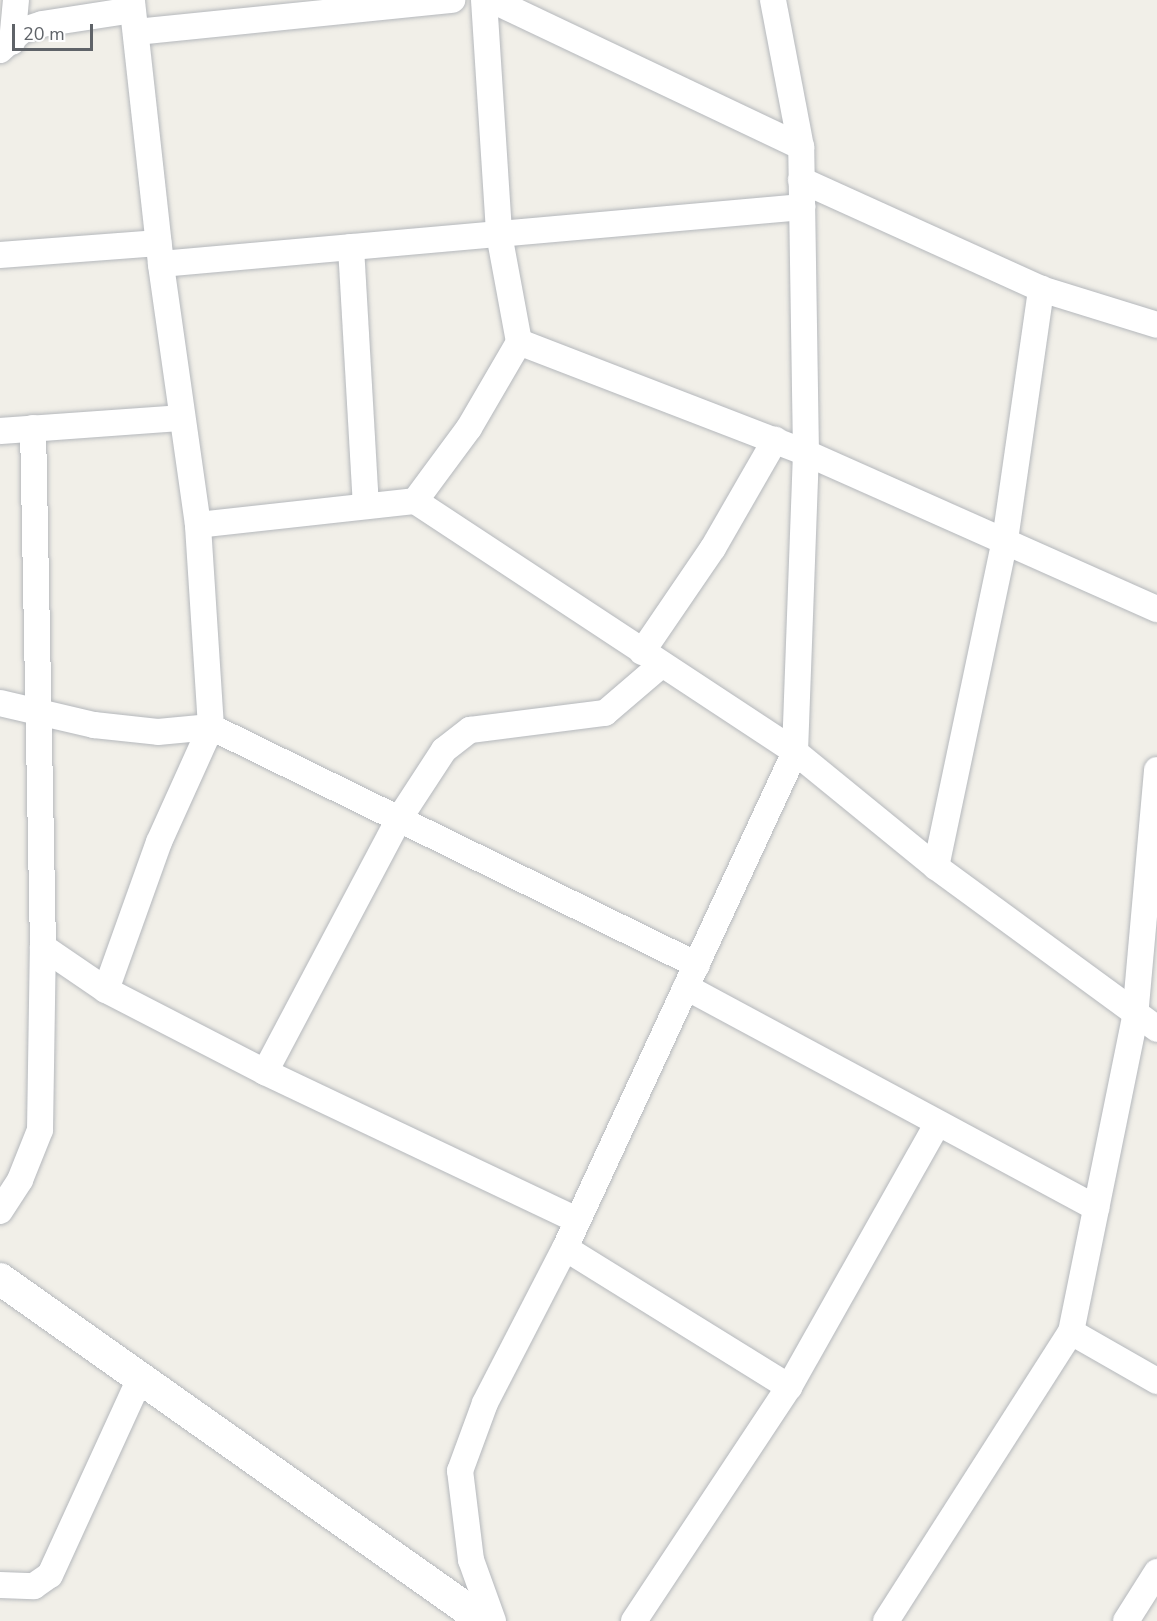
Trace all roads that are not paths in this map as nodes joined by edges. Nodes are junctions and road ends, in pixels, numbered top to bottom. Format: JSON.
{"nodes":[{"id":1,"x":16,"y":0,"type":"edge"},
{"id":2,"x":452,"y":0,"type":"edge"},
{"id":3,"x":484,"y":0,"type":"edge"},
{"id":4,"x":492,"y":0,"type":"edge"},
{"id":5,"x":773,"y":0,"type":"edge"},
{"id":6,"x":133,"y":14,"type":"edge"},
{"id":7,"x":6,"y":46,"type":"edge"},
{"id":8,"x":801,"y":147,"type":"junction"},
{"id":9,"x":801,"y":180,"type":"junction"},
{"id":10,"x":802,"y":207,"type":"junction"},
{"id":11,"x":499,"y":234,"type":"junction"},
{"id":12,"x":351,"y":247,"type":"junction"},
{"id":13,"x":160,"y":253,"type":"junction"},
{"id":14,"x":0,"y":255,"type":"edge"},
{"id":15,"x":1041,"y":289,"type":"junction"},
{"id":16,"x":1157,"y":325,"type":"edge"},
{"id":17,"x":519,"y":342,"type":"junction"},
{"id":18,"x":181,"y":418,"type":"junction"},
{"id":19,"x":33,"y":428,"type":"junction"},
{"id":20,"x":0,"y":430,"type":"edge"},
{"id":21,"x":775,"y":440,"type":"junction"},
{"id":22,"x":807,"y":453,"type":"junction"},
{"id":23,"x":415,"y":501,"type":"junction"},
{"id":24,"x":366,"y":506,"type":"junction"},
{"id":25,"x":198,"y":525,"type":"junction"},
{"id":26,"x":1005,"y":540,"type":"junction"},
{"id":27,"x":1157,"y":609,"type":"edge"},
{"id":28,"x":652,"y":658,"type":"junction"},
{"id":29,"x":0,"y":703,"type":"edge"},
{"id":30,"x":37,"y":709,"type":"junction"},
{"id":31,"x":211,"y":727,"type":"junction"},
{"id":32,"x":795,"y":752,"type":"junction"},
{"id":33,"x":1157,"y":770,"type":"edge"},
{"id":34,"x":399,"y":819,"type":"junction"},
{"id":35,"x":936,"y":867,"type":"junction"},
{"id":36,"x":43,"y":947,"type":"junction"},
{"id":37,"x":692,"y":976,"type":"junction"},
{"id":38,"x":106,"y":990,"type":"junction"},
{"id":39,"x":1146,"y":1023,"type":"edge"},
{"id":40,"x":265,"y":1072,"type":"junction"},
{"id":41,"x":938,"y":1124,"type":"junction"},
{"id":42,"x":1096,"y":1208,"type":"junction"},
{"id":43,"x":0,"y":1210,"type":"edge"},
{"id":44,"x":578,"y":1220,"type":"junction"},
{"id":45,"x":565,"y":1248,"type":"junction"},
{"id":46,"x":0,"y":1279,"type":"edge"},
{"id":47,"x":1071,"y":1332,"type":"junction"},
{"id":48,"x":140,"y":1378,"type":"junction"},
{"id":49,"x":1157,"y":1381,"type":"edge"},
{"id":50,"x":789,"y":1387,"type":"junction"},
{"id":51,"x":1157,"y":1572,"type":"edge"},
{"id":52,"x":0,"y":1585,"type":"edge"},
{"id":53,"x":484,"y":1621,"type":"edge"},
{"id":54,"x":493,"y":1621,"type":"edge"},
{"id":55,"x":634,"y":1621,"type":"edge"},
{"id":56,"x":886,"y":1621,"type":"edge"},
{"id":57,"x":1126,"y":1621,"type":"edge"}],
"edges":[{"from":1,"to":7,"type":"street"},
{"from":2,"to":6,"type":"street"},
{"from":3,"to":11,"type":"street"},
{"from":4,"to":8,"type":"street"},
{"from":5,"to":8,"type":"street"},
{"from":6,"to":7,"type":"street"},
{"from":6,"to":13,"type":"street"},
{"from":8,"to":9,"type":"street"},
{"from":9,"to":10,"type":"street"},
{"from":9,"to":15,"type":"street"},
{"from":10,"to":11,"type":"street"},
{"from":10,"to":22,"type":"street"},
{"from":11,"to":12,"type":"street"},
{"from":11,"to":17,"type":"street"},
{"from":12,"to":13,"type":"street"},
{"from":12,"to":24,"type":"street"},
{"from":13,"to":14,"type":"street"},
{"from":13,"to":18,"type":"street"},
{"from":15,"to":16,"type":"street"},
{"from":15,"to":26,"type":"street"},
{"from":17,"to":21,"type":"street"},
{"from":17,"to":23,"type":"street"},
{"from":18,"to":19,"type":"street"},
{"from":18,"to":25,"type":"street"},
{"from":19,"to":20,"type":"street"},
{"from":19,"to":30,"type":"street"},
{"from":21,"to":22,"type":"street"},
{"from":21,"to":28,"type":"street"},
{"from":22,"to":26,"type":"street"},
{"from":22,"to":32,"type":"street"},
{"from":23,"to":24,"type":"street"},
{"from":23,"to":28,"type":"street"},
{"from":24,"to":25,"type":"street"},
{"from":25,"to":31,"type":"street"},
{"from":26,"to":27,"type":"street"},
{"from":26,"to":35,"type":"street"},
{"from":28,"to":32,"type":"street"},
{"from":28,"to":34,"type":"street"},
{"from":29,"to":30,"type":"street"},
{"from":30,"to":31,"type":"street"},
{"from":30,"to":36,"type":"street"},
{"from":31,"to":34,"type":"street"},
{"from":31,"to":38,"type":"street"},
{"from":32,"to":35,"type":"street"},
{"from":32,"to":37,"type":"street"},
{"from":33,"to":39,"type":"street"},
{"from":34,"to":37,"type":"street"},
{"from":34,"to":40,"type":"street"},
{"from":35,"to":39,"type":"street"},
{"from":36,"to":38,"type":"street"},
{"from":36,"to":43,"type":"street"},
{"from":37,"to":41,"type":"street"},
{"from":37,"to":44,"type":"street"},
{"from":38,"to":40,"type":"street"},
{"from":39,"to":42,"type":"street"},
{"from":40,"to":44,"type":"street"},
{"from":41,"to":42,"type":"street"},
{"from":41,"to":50,"type":"street"},
{"from":42,"to":47,"type":"street"},
{"from":44,"to":45,"type":"street"},
{"from":45,"to":50,"type":"street"},
{"from":45,"to":54,"type":"street"},
{"from":46,"to":48,"type":"street"},
{"from":47,"to":49,"type":"street"},
{"from":47,"to":56,"type":"street"},
{"from":48,"to":52,"type":"street"},
{"from":48,"to":53,"type":"street"},
{"from":50,"to":55,"type":"street"},
{"from":51,"to":57,"type":"street"}]}
